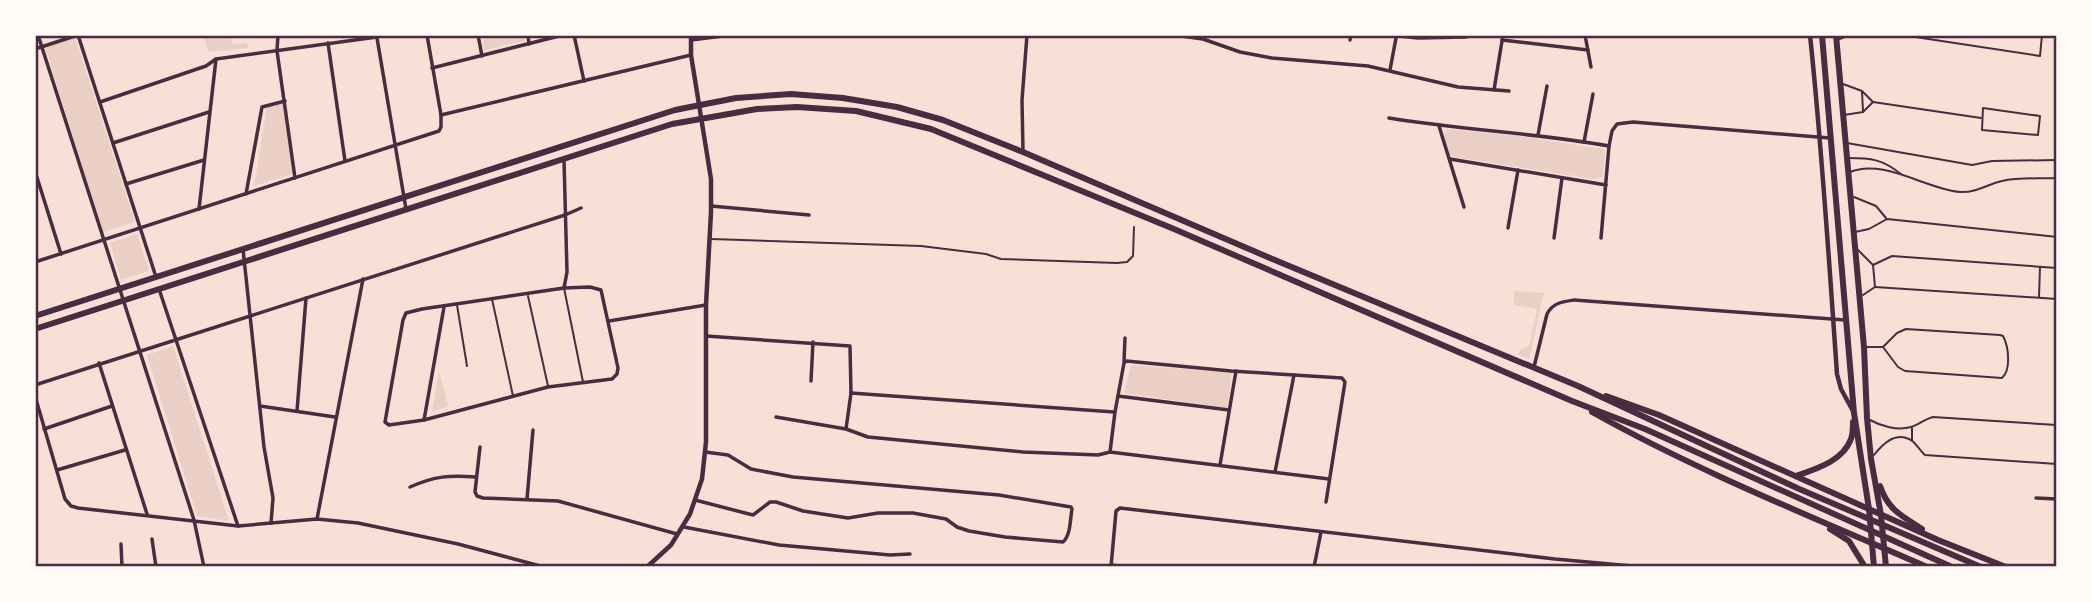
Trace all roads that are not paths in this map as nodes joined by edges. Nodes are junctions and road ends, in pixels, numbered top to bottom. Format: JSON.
{"nodes":[{"id":1,"x":38,"y":35,"type":"edge"},
{"id":2,"x":78,"y":35,"type":"edge"},
{"id":3,"x":278,"y":35,"type":"edge"},
{"id":4,"x":427,"y":35,"type":"edge"},
{"id":5,"x":478,"y":35,"type":"edge"},
{"id":6,"x":528,"y":35,"type":"edge"},
{"id":7,"x":563,"y":35,"type":"edge"},
{"id":8,"x":574,"y":35,"type":"edge"},
{"id":9,"x":731,"y":35,"type":"edge"},
{"id":10,"x":1027,"y":35,"type":"edge"},
{"id":11,"x":1173,"y":35,"type":"edge"},
{"id":12,"x":1389,"y":35,"type":"edge"},
{"id":13,"x":1585,"y":35,"type":"edge"},
{"id":14,"x":1810,"y":35,"type":"edge"},
{"id":15,"x":1822,"y":35,"type":"edge"},
{"id":16,"x":1850,"y":35,"type":"edge"},
{"id":17,"x":1902,"y":35,"type":"edge"},
{"id":18,"x":2042,"y":35,"type":"edge"},
{"id":19,"x":377,"y":36,"type":"edge"},
{"id":20,"x":1469,"y":36,"type":"edge"},
{"id":21,"x":691,"y":37,"type":"edge"},
{"id":22,"x":1396,"y":37,"type":"junction"},
{"id":23,"x":1502,"y":38,"type":"edge"},
{"id":24,"x":1836,"y":38,"type":"edge"},
{"id":25,"x":328,"y":43,"type":"junction"},
{"id":26,"x":529,"y":44,"type":"junction"},
{"id":27,"x":41,"y":47,"type":"junction"},
{"id":28,"x":35,"y":49,"type":"edge"},
{"id":29,"x":277,"y":51,"type":"junction"},
{"id":30,"x":1588,"y":51,"type":"junction"},
{"id":31,"x":691,"y":55,"type":"junction"},
{"id":32,"x":482,"y":56,"type":"junction"},
{"id":33,"x":216,"y":59,"type":"junction"},
{"id":34,"x":1591,"y":67,"type":"dead end"},
{"id":35,"x":432,"y":68,"type":"junction"},
{"id":36,"x":1390,"y":70,"type":"junction"},
{"id":37,"x":584,"y":81,"type":"junction"},
{"id":38,"x":1840,"y":83,"type":"junction"},
{"id":39,"x":1547,"y":86,"type":"dead end"},
{"id":40,"x":1494,"y":90,"type":"junction"},
{"id":41,"x":1508,"y":91,"type":"dead end"},
{"id":42,"x":1862,"y":91,"type":"junction"},
{"id":43,"x":1593,"y":94,"type":"dead end"},
{"id":44,"x":285,"y":101,"type":"junction"},
{"id":45,"x":100,"y":102,"type":"junction"},
{"id":46,"x":1873,"y":102,"type":"junction"},
{"id":47,"x":699,"y":104,"type":"junction"},
{"id":48,"x":209,"y":112,"type":"junction"},
{"id":49,"x":1863,"y":112,"type":"junction"},
{"id":50,"x":441,"y":114,"type":"junction"},
{"id":51,"x":1843,"y":115,"type":"junction"},
{"id":52,"x":701,"y":117,"type":"junction"},
{"id":53,"x":1389,"y":118,"type":"dead end"},
{"id":54,"x":1982,"y":118,"type":"junction"},
{"id":55,"x":1438,"y":126,"type":"junction"},
{"id":56,"x":1538,"y":135,"type":"junction"},
{"id":57,"x":1821,"y":137,"type":"junction"},
{"id":58,"x":1831,"y":138,"type":"junction"},
{"id":59,"x":1584,"y":142,"type":"junction"},
{"id":60,"x":113,"y":143,"type":"junction"},
{"id":61,"x":1846,"y":143,"type":"junction"},
{"id":62,"x":1002,"y":144,"type":"junction"},
{"id":63,"x":394,"y":146,"type":"junction"},
{"id":64,"x":1609,"y":146,"type":"junction"},
{"id":65,"x":1023,"y":152,"type":"junction"},
{"id":66,"x":996,"y":155,"type":"junction"},
{"id":67,"x":564,"y":158,"type":"junction"},
{"id":68,"x":1847,"y":158,"type":"junction"},
{"id":69,"x":1450,"y":159,"type":"junction"},
{"id":70,"x":204,"y":160,"type":"junction"},
{"id":71,"x":2057,"y":160,"type":"edge"},
{"id":72,"x":345,"y":161,"type":"junction"},
{"id":73,"x":1518,"y":170,"type":"junction"},
{"id":74,"x":35,"y":171,"type":"edge"},
{"id":75,"x":1849,"y":172,"type":"junction"},
{"id":76,"x":1901,"y":175,"type":"junction"},
{"id":77,"x":295,"y":178,"type":"junction"},
{"id":78,"x":1562,"y":178,"type":"junction"},
{"id":79,"x":2057,"y":178,"type":"edge"},
{"id":80,"x":126,"y":184,"type":"junction"},
{"id":81,"x":1606,"y":185,"type":"junction"},
{"id":82,"x":1115,"y":190,"type":"junction"},
{"id":83,"x":425,"y":191,"type":"junction"},
{"id":84,"x":246,"y":194,"type":"junction"},
{"id":85,"x":1851,"y":197,"type":"junction"},
{"id":86,"x":404,"y":198,"type":"junction"},
{"id":87,"x":427,"y":202,"type":"junction"},
{"id":88,"x":1110,"y":203,"type":"junction"},
{"id":89,"x":711,"y":206,"type":"junction"},
{"id":90,"x":1464,"y":207,"type":"dead end"},
{"id":91,"x":581,"y":208,"type":"dead end"},
{"id":92,"x":199,"y":209,"type":"junction"},
{"id":93,"x":406,"y":209,"type":"junction"},
{"id":94,"x":565,"y":215,"type":"junction"},
{"id":95,"x":809,"y":215,"type":"dead end"},
{"id":96,"x":1887,"y":219,"type":"junction"},
{"id":97,"x":1133,"y":227,"type":"dead end"},
{"id":98,"x":140,"y":228,"type":"junction"},
{"id":99,"x":1508,"y":228,"type":"dead end"},
{"id":100,"x":1854,"y":233,"type":"junction"},
{"id":101,"x":2057,"y":237,"type":"edge"},
{"id":102,"x":1554,"y":238,"type":"dead end"},
{"id":103,"x":1601,"y":238,"type":"dead end"},
{"id":104,"x":709,"y":239,"type":"junction"},
{"id":105,"x":103,"y":240,"type":"junction"},
{"id":106,"x":1854,"y":246,"type":"junction"},
{"id":107,"x":243,"y":249,"type":"junction"},
{"id":108,"x":61,"y":254,"type":"junction"},
{"id":109,"x":35,"y":262,"type":"edge"},
{"id":110,"x":245,"y":262,"type":"junction"},
{"id":111,"x":1873,"y":265,"type":"junction"},
{"id":112,"x":2040,"y":266,"type":"junction"},
{"id":113,"x":2057,"y":268,"type":"edge"},
{"id":114,"x":156,"y":277,"type":"junction"},
{"id":115,"x":363,"y":279,"type":"junction"},
{"id":116,"x":1875,"y":287,"type":"junction"},
{"id":117,"x":119,"y":288,"type":"junction"},
{"id":118,"x":564,"y":288,"type":"junction"},
{"id":119,"x":159,"y":289,"type":"junction"},
{"id":120,"x":527,"y":294,"type":"junction"},
{"id":121,"x":306,"y":298,"type":"junction"},
{"id":122,"x":1859,"y":298,"type":"junction"},
{"id":123,"x":2039,"y":298,"type":"junction"},
{"id":124,"x":492,"y":299,"type":"junction"},
{"id":125,"x":2057,"y":299,"type":"edge"},
{"id":126,"x":122,"y":301,"type":"junction"},
{"id":127,"x":457,"y":305,"type":"junction"},
{"id":128,"x":706,"y":305,"type":"junction"},
{"id":129,"x":444,"y":307,"type":"junction"},
{"id":130,"x":250,"y":315,"type":"junction"},
{"id":131,"x":35,"y":316,"type":"edge"},
{"id":132,"x":1833,"y":319,"type":"junction"},
{"id":133,"x":1847,"y":320,"type":"junction"},
{"id":134,"x":609,"y":321,"type":"junction"},
{"id":135,"x":35,"y":329,"type":"edge"},
{"id":136,"x":706,"y":335,"type":"junction"},
{"id":137,"x":1125,"y":338,"type":"dead end"},
{"id":138,"x":177,"y":339,"type":"junction"},
{"id":139,"x":813,"y":342,"type":"junction"},
{"id":140,"x":1864,"y":347,"type":"junction"},
{"id":141,"x":1883,"y":347,"type":"junction"},
{"id":142,"x":140,"y":350,"type":"junction"},
{"id":143,"x":1125,"y":362,"type":"junction"},
{"id":144,"x":99,"y":363,"type":"junction"},
{"id":145,"x":467,"y":366,"type":"dead end"},
{"id":146,"x":1534,"y":369,"type":"junction"},
{"id":147,"x":1236,"y":371,"type":"junction"},
{"id":148,"x":1294,"y":375,"type":"junction"},
{"id":149,"x":811,"y":381,"type":"dead end"},
{"id":150,"x":583,"y":383,"type":"junction"},
{"id":151,"x":35,"y":385,"type":"edge"},
{"id":152,"x":1578,"y":386,"type":"junction"},
{"id":153,"x":548,"y":387,"type":"junction"},
{"id":154,"x":851,"y":393,"type":"junction"},
{"id":155,"x":35,"y":396,"type":"edge"},
{"id":156,"x":1118,"y":396,"type":"junction"},
{"id":157,"x":513,"y":397,"type":"junction"},
{"id":158,"x":1572,"y":401,"type":"junction"},
{"id":159,"x":113,"y":406,"type":"junction"},
{"id":160,"x":260,"y":406,"type":"junction"},
{"id":161,"x":1229,"y":410,"type":"junction"},
{"id":162,"x":297,"y":411,"type":"junction"},
{"id":163,"x":1115,"y":412,"type":"junction"},
{"id":164,"x":1854,"y":413,"type":"junction"},
{"id":165,"x":335,"y":417,"type":"junction"},
{"id":166,"x":776,"y":418,"type":"dead end"},
{"id":167,"x":1867,"y":418,"type":"junction"},
{"id":168,"x":424,"y":420,"type":"junction"},
{"id":169,"x":2056,"y":425,"type":"edge"},
{"id":170,"x":1912,"y":427,"type":"junction"},
{"id":171,"x":44,"y":429,"type":"junction"},
{"id":172,"x":846,"y":429,"type":"junction"},
{"id":173,"x":533,"y":430,"type":"dead end"},
{"id":174,"x":1912,"y":441,"type":"junction"},
{"id":175,"x":480,"y":447,"type":"dead end"},
{"id":176,"x":126,"y":449,"type":"junction"},
{"id":177,"x":705,"y":452,"type":"junction"},
{"id":178,"x":1110,"y":452,"type":"junction"},
{"id":179,"x":1871,"y":459,"type":"junction"},
{"id":180,"x":2056,"y":464,"type":"edge"},
{"id":181,"x":1220,"y":465,"type":"junction"},
{"id":182,"x":57,"y":470,"type":"junction"},
{"id":183,"x":1275,"y":472,"type":"junction"},
{"id":184,"x":1796,"y":476,"type":"junction"},
{"id":185,"x":477,"y":477,"type":"junction"},
{"id":186,"x":1329,"y":480,"type":"junction"},
{"id":187,"x":410,"y":488,"type":"dead end"},
{"id":188,"x":2036,"y":498,"type":"dead end"},
{"id":189,"x":527,"y":499,"type":"junction"},
{"id":190,"x":2057,"y":499,"type":"edge"},
{"id":191,"x":695,"y":500,"type":"junction"},
{"id":192,"x":1326,"y":502,"type":"dead end"},
{"id":193,"x":1869,"y":509,"type":"junction"},
{"id":194,"x":1801,"y":513,"type":"junction"},
{"id":195,"x":1881,"y":515,"type":"junction"},
{"id":196,"x":148,"y":516,"type":"junction"},
{"id":197,"x":317,"y":519,"type":"junction"},
{"id":198,"x":194,"y":520,"type":"junction"},
{"id":199,"x":271,"y":523,"type":"junction"},
{"id":200,"x":238,"y":526,"type":"junction"},
{"id":201,"x":684,"y":527,"type":"junction"},
{"id":202,"x":1321,"y":533,"type":"junction"},
{"id":203,"x":679,"y":534,"type":"junction"},
{"id":204,"x":152,"y":539,"type":"dead end"},
{"id":205,"x":1938,"y":540,"type":"junction"},
{"id":206,"x":1873,"y":543,"type":"junction"},
{"id":207,"x":121,"y":544,"type":"dead end"},
{"id":208,"x":1885,"y":549,"type":"junction"},
{"id":209,"x":910,"y":554,"type":"dead end"},
{"id":210,"x":1555,"y":559,"type":"junction"},
{"id":211,"x":1111,"y":566,"type":"edge"},
{"id":212,"x":122,"y":567,"type":"edge"},
{"id":213,"x":156,"y":567,"type":"edge"},
{"id":214,"x":205,"y":567,"type":"edge"},
{"id":215,"x":216,"y":567,"type":"edge"},
{"id":216,"x":230,"y":567,"type":"edge"},
{"id":217,"x":544,"y":567,"type":"edge"},
{"id":218,"x":647,"y":567,"type":"edge"},
{"id":219,"x":1128,"y":567,"type":"edge"},
{"id":220,"x":1314,"y":567,"type":"edge"},
{"id":221,"x":1554,"y":567,"type":"edge"},
{"id":222,"x":1643,"y":567,"type":"edge"},
{"id":223,"x":1865,"y":567,"type":"edge"},
{"id":224,"x":1874,"y":567,"type":"edge"},
{"id":225,"x":1886,"y":567,"type":"edge"},
{"id":226,"x":1910,"y":567,"type":"edge"},
{"id":227,"x":1925,"y":567,"type":"edge"},
{"id":228,"x":1951,"y":567,"type":"edge"},
{"id":229,"x":1981,"y":567,"type":"edge"},
{"id":230,"x":2006,"y":567,"type":"edge"}],
"edges":[{"from":1,"to":27,"type":"street"},
{"from":2,"to":27,"type":"street"},
{"from":2,"to":45,"type":"street"},
{"from":3,"to":29,"type":"street"},
{"from":4,"to":35,"type":"street"},
{"from":5,"to":32,"type":"street"},
{"from":6,"to":26,"type":"street"},
{"from":7,"to":26,"type":"street"},
{"from":8,"to":37,"type":"street"},
{"from":9,"to":21,"type":"street"},
{"from":10,"to":65,"type":"street"},
{"from":11,"to":36,"type":"street"},
{"from":12,"to":22,"type":"street"},
{"from":13,"to":30,"type":"street"},
{"from":14,"to":57,"type":"street"},
{"from":15,"to":58,"type":"main road"},
{"from":16,"to":24,"type":"lane"},
{"from":17,"to":18,"type":"lane"},
{"from":19,"to":25,"type":"street"},
{"from":19,"to":63,"type":"street"},
{"from":20,"to":22,"type":"street"},
{"from":21,"to":31,"type":"street"},
{"from":22,"to":36,"type":"street"},
{"from":23,"to":30,"type":"street"},
{"from":23,"to":40,"type":"street"},
{"from":24,"to":38,"type":"main road"},
{"from":25,"to":29,"type":"street"},
{"from":25,"to":72,"type":"street"},
{"from":26,"to":32,"type":"street"},
{"from":27,"to":28,"type":"street"},
{"from":27,"to":105,"type":"street"},
{"from":29,"to":33,"type":"street"},
{"from":29,"to":44,"type":"street"},
{"from":30,"to":34,"type":"street"},
{"from":31,"to":37,"type":"street"},
{"from":31,"to":47,"type":"street"},
{"from":32,"to":35,"type":"street"},
{"from":33,"to":45,"type":"street"},
{"from":33,"to":48,"type":"street"},
{"from":35,"to":50,"type":"street"},
{"from":36,"to":40,"type":"street"},
{"from":37,"to":50,"type":"street"},
{"from":38,"to":42,"type":"lane"},
{"from":38,"to":51,"type":"main road"},
{"from":39,"to":56,"type":"street"},
{"from":40,"to":41,"type":"street"},
{"from":42,"to":46,"type":"lane"},
{"from":42,"to":49,"type":"lane"},
{"from":43,"to":59,"type":"street"},
{"from":44,"to":77,"type":"street"},
{"from":44,"to":84,"type":"street"},
{"from":45,"to":60,"type":"street"},
{"from":46,"to":49,"type":"lane"},
{"from":46,"to":54,"type":"lane"},
{"from":47,"to":52,"type":"street"},
{"from":47,"to":62,"type":"main road"},
{"from":47,"to":83,"type":"main road"},
{"from":48,"to":60,"type":"street"},
{"from":48,"to":70,"type":"street"},
{"from":49,"to":51,"type":"lane"},
{"from":50,"to":63,"type":"street"},
{"from":51,"to":61,"type":"main road"},
{"from":52,"to":66,"type":"main road"},
{"from":52,"to":67,"type":"main road"},
{"from":52,"to":89,"type":"street"},
{"from":53,"to":55,"type":"street"},
{"from":54,"to":54,"type":"lane"},
{"from":55,"to":56,"type":"street"},
{"from":55,"to":69,"type":"street"},
{"from":56,"to":59,"type":"street"},
{"from":57,"to":58,"type":"street"},
{"from":57,"to":64,"type":"street"},
{"from":57,"to":132,"type":"street"},
{"from":58,"to":133,"type":"main road"},
{"from":59,"to":64,"type":"street"},
{"from":60,"to":80,"type":"street"},
{"from":61,"to":68,"type":"main road"},
{"from":61,"to":71,"type":"lane"},
{"from":62,"to":65,"type":"main road"},
{"from":62,"to":66,"type":"main road"},
{"from":63,"to":72,"type":"street"},
{"from":63,"to":86,"type":"street"},
{"from":64,"to":81,"type":"street"},
{"from":65,"to":82,"type":"main road"},
{"from":66,"to":88,"type":"main road"},
{"from":67,"to":87,"type":"main road"},
{"from":67,"to":94,"type":"street"},
{"from":68,"to":75,"type":"main road"},
{"from":68,"to":76,"type":"lane"},
{"from":69,"to":73,"type":"street"},
{"from":69,"to":90,"type":"street"},
{"from":70,"to":80,"type":"street"},
{"from":70,"to":92,"type":"street"},
{"from":72,"to":77,"type":"street"},
{"from":73,"to":78,"type":"street"},
{"from":73,"to":99,"type":"street"},
{"from":74,"to":108,"type":"street"},
{"from":75,"to":76,"type":"lane"},
{"from":75,"to":85,"type":"main road"},
{"from":76,"to":79,"type":"lane"},
{"from":77,"to":84,"type":"street"},
{"from":78,"to":81,"type":"street"},
{"from":78,"to":102,"type":"street"},
{"from":80,"to":98,"type":"street"},
{"from":81,"to":103,"type":"street"},
{"from":82,"to":88,"type":"main road"},
{"from":82,"to":146,"type":"main road"},
{"from":83,"to":86,"type":"main road"},
{"from":83,"to":87,"type":"main road"},
{"from":84,"to":92,"type":"street"},
{"from":85,"to":96,"type":"lane"},
{"from":85,"to":100,"type":"main road"},
{"from":86,"to":93,"type":"street"},
{"from":86,"to":107,"type":"main road"},
{"from":87,"to":93,"type":"main road"},
{"from":88,"to":158,"type":"main road"},
{"from":89,"to":95,"type":"street"},
{"from":89,"to":104,"type":"street"},
{"from":91,"to":94,"type":"street"},
{"from":92,"to":98,"type":"street"},
{"from":93,"to":110,"type":"main road"},
{"from":94,"to":115,"type":"street"},
{"from":94,"to":118,"type":"street"},
{"from":96,"to":100,"type":"lane"},
{"from":96,"to":101,"type":"lane"},
{"from":97,"to":104,"type":"lane"},
{"from":98,"to":105,"type":"street"},
{"from":98,"to":114,"type":"street"},
{"from":100,"to":106,"type":"main road"},
{"from":104,"to":128,"type":"street"},
{"from":105,"to":108,"type":"street"},
{"from":105,"to":117,"type":"street"},
{"from":106,"to":111,"type":"lane"},
{"from":106,"to":122,"type":"main road"},
{"from":107,"to":110,"type":"street"},
{"from":107,"to":114,"type":"main road"},
{"from":108,"to":109,"type":"street"},
{"from":110,"to":119,"type":"main road"},
{"from":110,"to":130,"type":"street"},
{"from":111,"to":112,"type":"lane"},
{"from":111,"to":116,"type":"lane"},
{"from":112,"to":113,"type":"lane"},
{"from":112,"to":123,"type":"lane"},
{"from":114,"to":117,"type":"main road"},
{"from":115,"to":121,"type":"street"},
{"from":115,"to":165,"type":"street"},
{"from":116,"to":122,"type":"lane"},
{"from":116,"to":123,"type":"lane"},
{"from":117,"to":126,"type":"street"},
{"from":117,"to":131,"type":"main road"},
{"from":118,"to":120,"type":"street"},
{"from":118,"to":134,"type":"street"},
{"from":118,"to":150,"type":"lane"},
{"from":119,"to":126,"type":"main road"},
{"from":119,"to":138,"type":"street"},
{"from":120,"to":124,"type":"street"},
{"from":120,"to":153,"type":"lane"},
{"from":121,"to":130,"type":"street"},
{"from":121,"to":162,"type":"street"},
{"from":122,"to":140,"type":"main road"},
{"from":123,"to":125,"type":"lane"},
{"from":124,"to":127,"type":"street"},
{"from":124,"to":157,"type":"lane"},
{"from":126,"to":135,"type":"main road"},
{"from":126,"to":142,"type":"street"},
{"from":127,"to":129,"type":"street"},
{"from":127,"to":145,"type":"lane"},
{"from":128,"to":134,"type":"street"},
{"from":128,"to":136,"type":"street"},
{"from":129,"to":168,"type":"street"},
{"from":129,"to":168,"type":"street"},
{"from":130,"to":138,"type":"street"},
{"from":130,"to":160,"type":"street"},
{"from":132,"to":133,"type":"street"},
{"from":132,"to":146,"type":"street"},
{"from":132,"to":164,"type":"street"},
{"from":133,"to":164,"type":"main road"},
{"from":134,"to":150,"type":"street"},
{"from":136,"to":139,"type":"street"},
{"from":136,"to":177,"type":"street"},
{"from":137,"to":143,"type":"street"},
{"from":138,"to":142,"type":"street"},
{"from":138,"to":200,"type":"street"},
{"from":139,"to":149,"type":"street"},
{"from":139,"to":154,"type":"street"},
{"from":140,"to":141,"type":"lane"},
{"from":140,"to":167,"type":"main road"},
{"from":141,"to":141,"type":"lane"},
{"from":142,"to":144,"type":"street"},
{"from":142,"to":198,"type":"street"},
{"from":143,"to":147,"type":"street"},
{"from":143,"to":156,"type":"street"},
{"from":144,"to":151,"type":"street"},
{"from":144,"to":159,"type":"street"},
{"from":146,"to":152,"type":"main road"},
{"from":147,"to":148,"type":"street"},
{"from":147,"to":161,"type":"street"},
{"from":148,"to":183,"type":"street"},
{"from":148,"to":186,"type":"street"},
{"from":150,"to":153,"type":"street"},
{"from":152,"to":184,"type":"main road"},
{"from":152,"to":229,"type":"main road"},
{"from":153,"to":157,"type":"street"},
{"from":154,"to":163,"type":"street"},
{"from":154,"to":172,"type":"street"},
{"from":155,"to":171,"type":"street"},
{"from":156,"to":161,"type":"street"},
{"from":156,"to":163,"type":"street"},
{"from":157,"to":168,"type":"street"},
{"from":158,"to":194,"type":"main road"},
{"from":158,"to":228,"type":"main road"},
{"from":159,"to":171,"type":"street"},
{"from":159,"to":176,"type":"street"},
{"from":160,"to":162,"type":"street"},
{"from":160,"to":199,"type":"street"},
{"from":161,"to":181,"type":"street"},
{"from":162,"to":165,"type":"street"},
{"from":163,"to":178,"type":"street"},
{"from":164,"to":184,"type":"main road"},
{"from":164,"to":193,"type":"main road"},
{"from":165,"to":197,"type":"street"},
{"from":166,"to":172,"type":"street"},
{"from":167,"to":170,"type":"lane"},
{"from":167,"to":179,"type":"main road"},
{"from":169,"to":170,"type":"lane"},
{"from":169,"to":180,"type":"lane"},
{"from":170,"to":174,"type":"lane"},
{"from":171,"to":182,"type":"street"},
{"from":172,"to":178,"type":"street"},
{"from":173,"to":189,"type":"street"},
{"from":174,"to":179,"type":"lane"},
{"from":174,"to":180,"type":"lane"},
{"from":175,"to":185,"type":"street"},
{"from":176,"to":182,"type":"street"},
{"from":176,"to":196,"type":"street"},
{"from":177,"to":191,"type":"street"},
{"from":177,"to":191,"type":"street"},
{"from":178,"to":181,"type":"street"},
{"from":179,"to":195,"type":"main road"},
{"from":179,"to":205,"type":"main road"},
{"from":181,"to":183,"type":"street"},
{"from":182,"to":196,"type":"street"},
{"from":183,"to":186,"type":"street"},
{"from":184,"to":193,"type":"main road"},
{"from":185,"to":187,"type":"street"},
{"from":185,"to":189,"type":"street"},
{"from":186,"to":192,"type":"street"},
{"from":188,"to":190,"type":"street"},
{"from":189,"to":203,"type":"street"},
{"from":191,"to":201,"type":"street"},
{"from":193,"to":195,"type":"main road"},
{"from":193,"to":206,"type":"main road"},
{"from":194,"to":206,"type":"main road"},
{"from":194,"to":223,"type":"main road"},
{"from":195,"to":205,"type":"main road"},
{"from":195,"to":208,"type":"main road"},
{"from":196,"to":198,"type":"street"},
{"from":197,"to":199,"type":"street"},
{"from":197,"to":217,"type":"street"},
{"from":198,"to":200,"type":"street"},
{"from":198,"to":214,"type":"street"},
{"from":199,"to":200,"type":"street"},
{"from":201,"to":203,"type":"street"},
{"from":201,"to":209,"type":"street"},
{"from":202,"to":210,"type":"street"},
{"from":202,"to":211,"type":"street"},
{"from":202,"to":220,"type":"street"},
{"from":203,"to":218,"type":"street"},
{"from":204,"to":213,"type":"street"},
{"from":205,"to":230,"type":"main road"},
{"from":206,"to":208,"type":"main road"},
{"from":206,"to":224,"type":"main road"},
{"from":207,"to":212,"type":"street"},
{"from":208,"to":225,"type":"main road"},
{"from":208,"to":227,"type":"main road"},
{"from":210,"to":221,"type":"street"},
{"from":210,"to":222,"type":"street"},
{"from":211,"to":219,"type":"street"},
{"from":215,"to":216,"type":"street"},
{"from":226,"to":227,"type":"main road"}]}
